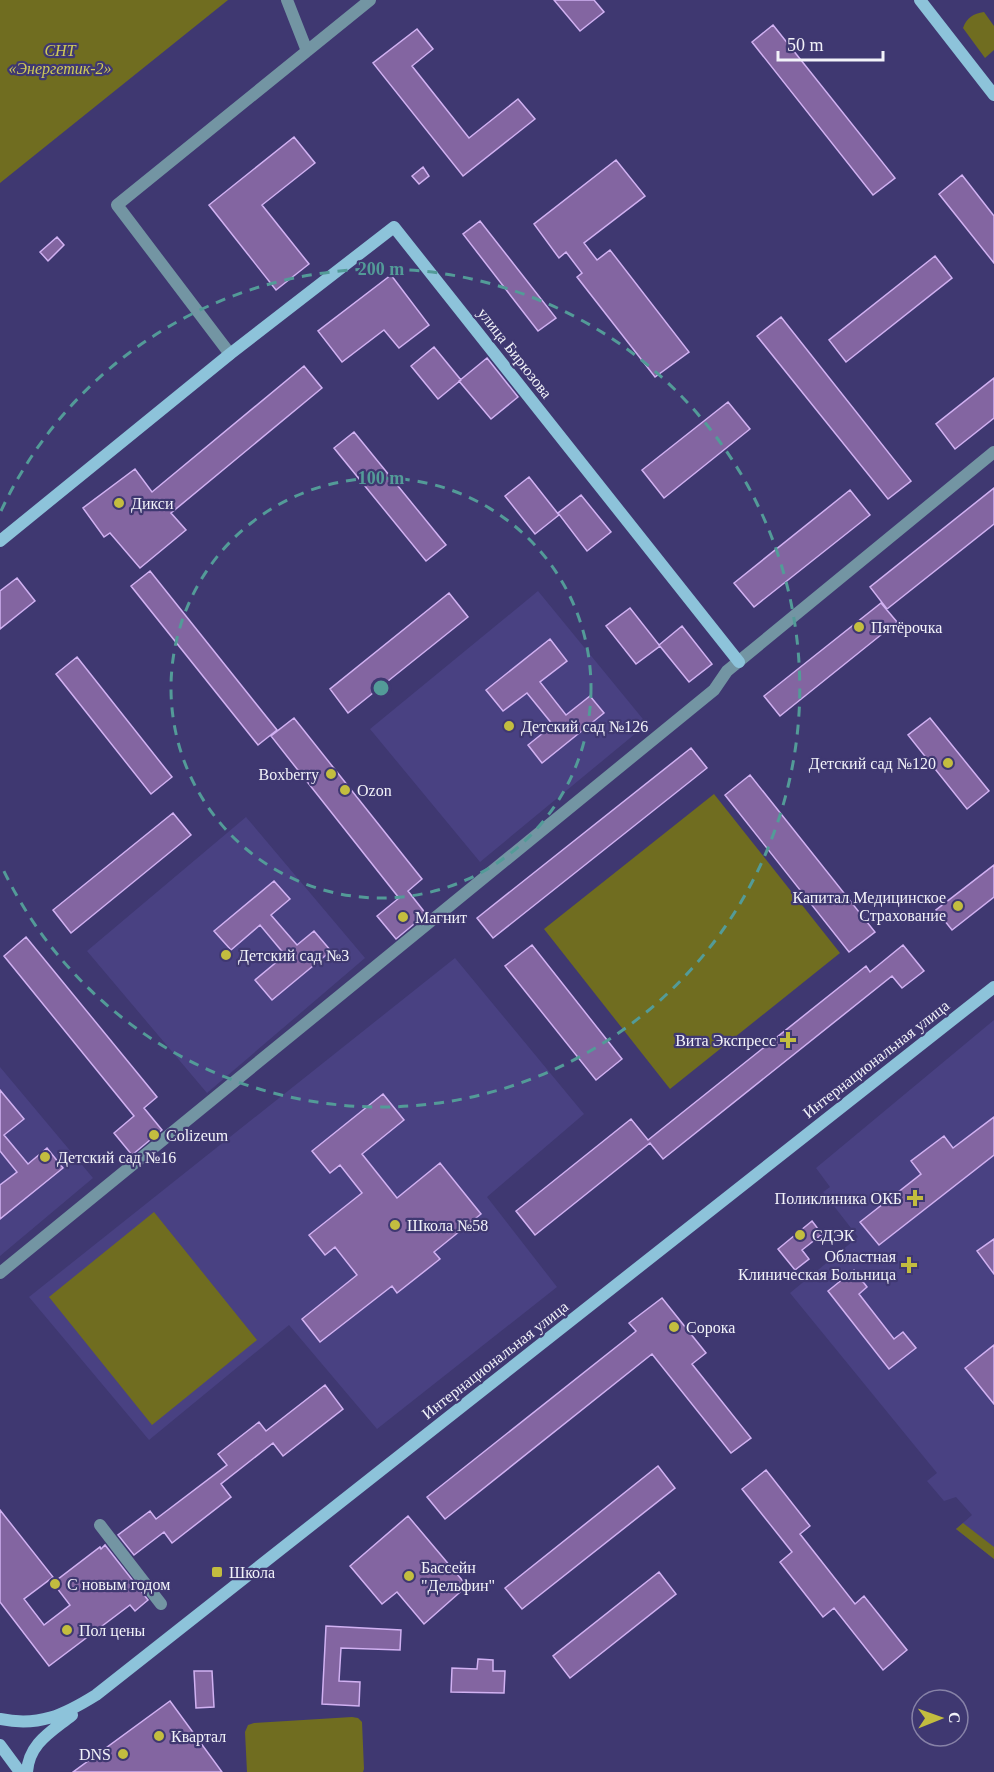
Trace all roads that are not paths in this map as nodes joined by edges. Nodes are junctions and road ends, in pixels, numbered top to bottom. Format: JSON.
{"nodes":[{"id":1,"x":287,"y":0,"type":"edge"},
{"id":2,"x":370,"y":0,"type":"edge"},
{"id":3,"x":920,"y":0,"type":"edge"},
{"id":4,"x":307,"y":51,"type":"junction"},
{"id":5,"x":994,"y":95,"type":"edge"},
{"id":6,"x":230,"y":354,"type":"junction"},
{"id":7,"x":994,"y":452,"type":"edge"},
{"id":8,"x":0,"y":541,"type":"edge"},
{"id":9,"x":739,"y":662,"type":"junction"},
{"id":10,"x":994,"y":987,"type":"edge"},
{"id":11,"x":0,"y":1273,"type":"edge"},
{"id":12,"x":100,"y":1525,"type":"dead end"},
{"id":13,"x":161,"y":1604,"type":"dead end"},
{"id":14,"x":96,"y":1695,"type":"junction"},
{"id":15,"x":0,"y":1719,"type":"edge"},
{"id":16,"x":0,"y":1745,"type":"edge"},
{"id":17,"x":20,"y":1772,"type":"edge"},
{"id":18,"x":27,"y":1772,"type":"edge"}],
"edges":[{"from":1,"to":4,"type":"street"},
{"from":2,"to":4,"type":"street"},
{"from":3,"to":5,"type":"street"},
{"from":4,"to":6,"type":"street"},
{"from":6,"to":8,"type":"street","name":"улица Бирюзова"},
{"from":6,"to":9,"type":"street","name":"улица Бирюзова"},
{"from":7,"to":9,"type":"street"},
{"from":9,"to":11,"type":"street"},
{"from":10,"to":14,"type":"street","name":"Интернациональная улица"},
{"from":12,"to":13,"type":"street"},
{"from":14,"to":15,"type":"street","name":"Интернациональная улица"},
{"from":14,"to":18,"type":"street"},
{"from":16,"to":17,"type":"street"}]}
